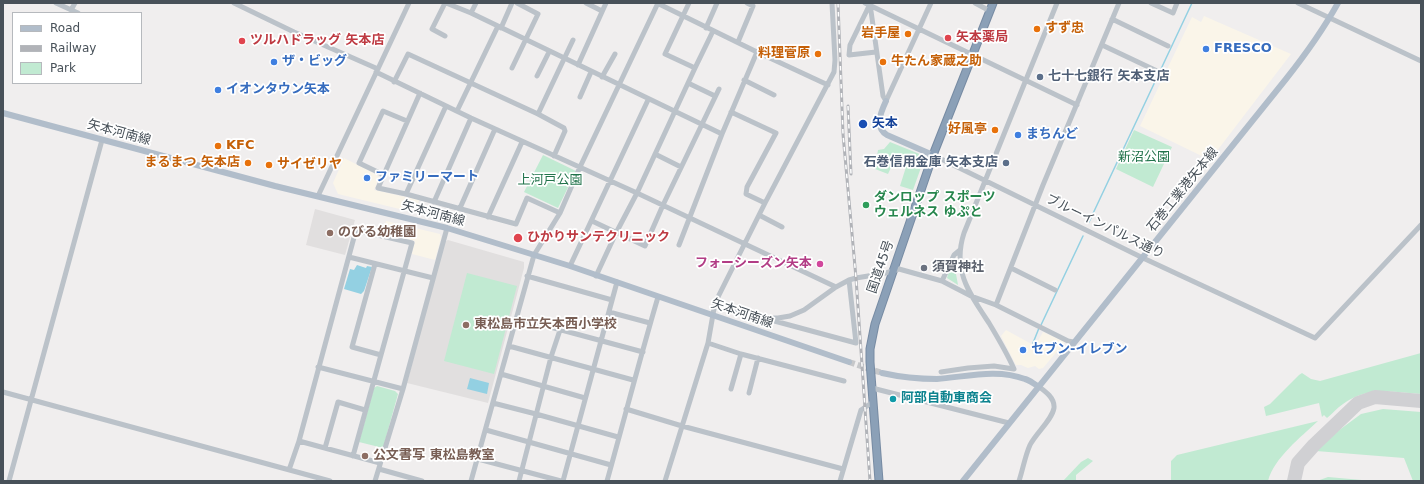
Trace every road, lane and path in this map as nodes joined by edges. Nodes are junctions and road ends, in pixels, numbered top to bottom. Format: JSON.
{"nodes":[{"id":1,"x":56,"y":3,"type":"edge"},
{"id":2,"x":75,"y":3,"type":"edge"},
{"id":3,"x":234,"y":3,"type":"edge"},
{"id":4,"x":409,"y":3,"type":"edge"},
{"id":5,"x":446,"y":3,"type":"edge"},
{"id":6,"x":476,"y":3,"type":"edge"},
{"id":7,"x":512,"y":3,"type":"edge"},
{"id":8,"x":516,"y":3,"type":"edge"},
{"id":9,"x":586,"y":3,"type":"edge"},
{"id":10,"x":606,"y":3,"type":"edge"},
{"id":11,"x":658,"y":3,"type":"edge"},
{"id":12,"x":689,"y":3,"type":"edge"},
{"id":13,"x":717,"y":3,"type":"edge"},
{"id":14,"x":747,"y":3,"type":"edge"},
{"id":15,"x":832,"y":3,"type":"edge"},
{"id":16,"x":931,"y":3,"type":"edge"},
{"id":17,"x":975,"y":3,"type":"edge"},
{"id":18,"x":993,"y":3,"type":"edge"},
{"id":19,"x":1058,"y":3,"type":"edge"},
{"id":20,"x":1119,"y":3,"type":"edge"},
{"id":21,"x":1151,"y":3,"type":"edge"},
{"id":22,"x":1177,"y":3,"type":"edge"},
{"id":23,"x":1298,"y":3,"type":"edge"},
{"id":24,"x":1338,"y":3,"type":"edge"},
{"id":25,"x":868,"y":4,"type":"edge"},
{"id":26,"x":71,"y":10,"type":"junction"},
{"id":27,"x":990,"y":10,"type":"junction"},
{"id":28,"x":602,"y":11,"type":"junction"},
{"id":29,"x":76,"y":12,"type":"edge"},
{"id":30,"x":471,"y":13,"type":"junction"},
{"id":31,"x":683,"y":15,"type":"junction"},
{"id":32,"x":1330,"y":18,"type":"junction"},
{"id":33,"x":1112,"y":19,"type":"junction"},
{"id":34,"x":499,"y":27,"type":"junction"},
{"id":35,"x":706,"y":28,"type":"junction"},
{"id":36,"x":920,"y":30,"type":"junction"},
{"id":37,"x":713,"y":31,"type":"junction"},
{"id":38,"x":445,"y":36,"type":"dead end"},
{"id":39,"x":524,"y":40,"type":"junction"},
{"id":40,"x":573,"y":40,"type":"dead end"},
{"id":41,"x":738,"y":42,"type":"junction"},
{"id":42,"x":1102,"y":45,"type":"junction"},
{"id":43,"x":1168,"y":46,"type":"dead end"},
{"id":44,"x":549,"y":52,"type":"junction"},
{"id":45,"x":758,"y":52,"type":"junction"},
{"id":46,"x":876,"y":52,"type":"junction"},
{"id":47,"x":615,"y":54,"type":"dead end"},
{"id":48,"x":973,"y":54,"type":"junction"},
{"id":49,"x":564,"y":58,"type":"junction"},
{"id":50,"x":1421,"y":61,"type":"edge"},
{"id":51,"x":578,"y":65,"type":"junction"},
{"id":52,"x":512,"y":68,"type":"dead end"},
{"id":53,"x":694,"y":68,"type":"junction"},
{"id":54,"x":377,"y":71,"type":"junction"},
{"id":55,"x":1157,"y":71,"type":"dead end"},
{"id":56,"x":591,"y":72,"type":"junction"},
{"id":57,"x":537,"y":76,"type":"dead end"},
{"id":58,"x":602,"y":77,"type":"junction"},
{"id":59,"x":744,"y":80,"type":"junction"},
{"id":60,"x":1026,"y":81,"type":"junction"},
{"id":61,"x":394,"y":82,"type":"junction"},
{"id":62,"x":471,"y":83,"type":"junction"},
{"id":63,"x":688,"y":83,"type":"junction"},
{"id":64,"x":619,"y":85,"type":"junction"},
{"id":65,"x":828,"y":85,"type":"junction"},
{"id":66,"x":719,"y":89,"type":"dead end"},
{"id":67,"x":420,"y":93,"type":"junction"},
{"id":68,"x":774,"y":95,"type":"dead end"},
{"id":69,"x":715,"y":96,"type":"junction"},
{"id":70,"x":580,"y":98,"type":"dead end"},
{"id":71,"x":648,"y":100,"type":"junction"},
{"id":72,"x":886,"y":101,"type":"junction"},
{"id":73,"x":1076,"y":105,"type":"junction"},
{"id":74,"x":446,"y":106,"type":"junction"},
{"id":75,"x":457,"y":111,"type":"junction"},
{"id":76,"x":675,"y":111,"type":"junction"},
{"id":77,"x":731,"y":112,"type":"junction"},
{"id":78,"x":3,"y":113,"type":"edge"},
{"id":79,"x":538,"y":114,"type":"junction"},
{"id":80,"x":471,"y":118,"type":"junction"},
{"id":81,"x":407,"y":121,"type":"junction"},
{"id":82,"x":702,"y":125,"type":"junction"},
{"id":83,"x":496,"y":129,"type":"junction"},
{"id":84,"x":722,"y":134,"type":"junction"},
{"id":85,"x":102,"y":140,"type":"junction"},
{"id":86,"x":522,"y":142,"type":"junction"},
{"id":87,"x":655,"y":154,"type":"junction"},
{"id":88,"x":933,"y":155,"type":"junction"},
{"id":89,"x":554,"y":156,"type":"junction"},
{"id":90,"x":681,"y":166,"type":"junction"},
{"id":91,"x":580,"y":167,"type":"junction"},
{"id":92,"x":384,"y":175,"type":"junction"},
{"id":93,"x":986,"y":180,"type":"junction"},
{"id":94,"x":610,"y":181,"type":"junction"},
{"id":95,"x":637,"y":193,"type":"junction"},
{"id":96,"x":406,"y":194,"type":"junction"},
{"id":97,"x":318,"y":196,"type":"junction"},
{"id":98,"x":434,"y":202,"type":"junction"},
{"id":99,"x":765,"y":204,"type":"junction"},
{"id":100,"x":663,"y":205,"type":"junction"},
{"id":101,"x":1035,"y":206,"type":"junction"},
{"id":102,"x":460,"y":208,"type":"junction"},
{"id":103,"x":560,"y":213,"type":"junction"},
{"id":104,"x":759,"y":215,"type":"junction"},
{"id":105,"x":488,"y":217,"type":"junction"},
{"id":106,"x":690,"y":218,"type":"junction"},
{"id":107,"x":592,"y":221,"type":"junction"},
{"id":108,"x":1421,"y":225,"type":"edge"},
{"id":109,"x":782,"y":227,"type":"dead end"},
{"id":110,"x":447,"y":228,"type":"junction"},
{"id":111,"x":616,"y":233,"type":"junction"},
{"id":112,"x":746,"y":244,"type":"junction"},
{"id":113,"x":679,"y":245,"type":"dead end"},
{"id":114,"x":960,"y":250,"type":"junction"},
{"id":115,"x":534,"y":255,"type":"junction"},
{"id":116,"x":349,"y":257,"type":"junction"},
{"id":117,"x":1143,"y":258,"type":"junction"},
{"id":118,"x":375,"y":264,"type":"junction"},
{"id":119,"x":570,"y":266,"type":"junction"},
{"id":120,"x":1011,"y":268,"type":"junction"},
{"id":121,"x":404,"y":271,"type":"junction"},
{"id":122,"x":893,"y":272,"type":"junction"},
{"id":123,"x":527,"y":276,"type":"junction"},
{"id":124,"x":596,"y":276,"type":"junction"},
{"id":125,"x":433,"y":278,"type":"junction"},
{"id":126,"x":849,"y":280,"type":"junction"},
{"id":127,"x":942,"y":281,"type":"junction"},
{"id":128,"x":617,"y":282,"type":"junction"},
{"id":129,"x":836,"y":287,"type":"junction"},
{"id":130,"x":1055,"y":290,"type":"dead end"},
{"id":131,"x":971,"y":296,"type":"junction"},
{"id":132,"x":658,"y":297,"type":"junction"},
{"id":133,"x":612,"y":300,"type":"junction"},
{"id":134,"x":996,"y":305,"type":"junction"},
{"id":135,"x":729,"y":310,"type":"dead end"},
{"id":136,"x":609,"y":312,"type":"junction"},
{"id":137,"x":713,"y":315,"type":"junction"},
{"id":138,"x":517,"y":318,"type":"junction"},
{"id":139,"x":760,"y":318,"type":"junction"},
{"id":140,"x":650,"y":323,"type":"junction"},
{"id":141,"x":560,"y":330,"type":"junction"},
{"id":142,"x":601,"y":340,"type":"junction"},
{"id":143,"x":1073,"y":342,"type":"junction"},
{"id":144,"x":708,"y":343,"type":"junction"},
{"id":145,"x":509,"y":346,"type":"junction"},
{"id":146,"x":643,"y":352,"type":"junction"},
{"id":147,"x":741,"y":354,"type":"junction"},
{"id":148,"x":381,"y":356,"type":"junction"},
{"id":149,"x":552,"y":357,"type":"junction"},
{"id":150,"x":758,"y":358,"type":"junction"},
{"id":151,"x":849,"y":362,"type":"tunnel mouth"},
{"id":152,"x":318,"y":367,"type":"junction"},
{"id":153,"x":592,"y":369,"type":"junction"},
{"id":154,"x":941,"y":372,"type":"dead end"},
{"id":155,"x":882,"y":373,"type":"tunnel mouth"},
{"id":156,"x":501,"y":374,"type":"junction"},
{"id":157,"x":633,"y":380,"type":"junction"},
{"id":158,"x":844,"y":380,"type":"dead end"},
{"id":159,"x":373,"y":382,"type":"junction"},
{"id":160,"x":544,"y":386,"type":"junction"},
{"id":161,"x":1038,"y":386,"type":"junction"},
{"id":162,"x":872,"y":388,"type":"junction"},
{"id":163,"x":403,"y":389,"type":"junction"},
{"id":164,"x":731,"y":389,"type":"dead end"},
{"id":165,"x":3,"y":392,"type":"edge"},
{"id":166,"x":749,"y":393,"type":"dead end"},
{"id":167,"x":585,"y":398,"type":"junction"},
{"id":168,"x":32,"y":400,"type":"junction"},
{"id":169,"x":873,"y":402,"type":"junction"},
{"id":170,"x":493,"y":403,"type":"junction"},
{"id":171,"x":626,"y":409,"type":"junction"},
{"id":172,"x":365,"y":410,"type":"junction"},
{"id":173,"x":536,"y":414,"type":"junction"},
{"id":174,"x":1009,"y":423,"type":"junction"},
{"id":175,"x":578,"y":426,"type":"junction"},
{"id":176,"x":682,"y":426,"type":"junction"},
{"id":177,"x":486,"y":430,"type":"junction"},
{"id":178,"x":618,"y":437,"type":"junction"},
{"id":179,"x":299,"y":441,"type":"junction"},
{"id":180,"x":529,"y":442,"type":"junction"},
{"id":181,"x":325,"y":448,"type":"junction"},
{"id":182,"x":570,"y":454,"type":"junction"},
{"id":183,"x":353,"y":456,"type":"junction"},
{"id":184,"x":478,"y":459,"type":"junction"},
{"id":185,"x":611,"y":465,"type":"junction"},
{"id":186,"x":379,"y":466,"type":"junction"},
{"id":187,"x":843,"y":469,"type":"junction"},
{"id":188,"x":290,"y":470,"type":"junction"},
{"id":189,"x":522,"y":471,"type":"junction"},
{"id":190,"x":9,"y":481,"type":"edge"},
{"id":191,"x":330,"y":481,"type":"edge"},
{"id":192,"x":376,"y":481,"type":"edge"},
{"id":193,"x":422,"y":481,"type":"edge"},
{"id":194,"x":471,"y":481,"type":"edge"},
{"id":195,"x":519,"y":481,"type":"edge"},
{"id":196,"x":562,"y":481,"type":"edge"},
{"id":197,"x":607,"y":481,"type":"edge"},
{"id":198,"x":665,"y":481,"type":"edge"},
{"id":199,"x":840,"y":481,"type":"edge"},
{"id":200,"x":879,"y":481,"type":"edge"},
{"id":201,"x":963,"y":481,"type":"edge"},
{"id":202,"x":1019,"y":481,"type":"edge"}],
"edges":[{"from":1,"to":26,"type":"street"},
{"from":2,"to":26,"type":"street"},
{"from":3,"to":54,"type":"street"},
{"from":4,"to":54,"type":"street"},
{"from":5,"to":30,"type":"street"},
{"from":5,"to":38,"type":"street"},
{"from":6,"to":30,"type":"street"},
{"from":7,"to":34,"type":"street"},
{"from":8,"to":39,"type":"street"},
{"from":9,"to":28,"type":"street"},
{"from":10,"to":28,"type":"street"},
{"from":11,"to":31,"type":"street"},
{"from":11,"to":64,"type":"street"},
{"from":12,"to":31,"type":"street"},
{"from":13,"to":35,"type":"street"},
{"from":14,"to":41,"type":"street"},
{"from":15,"to":65,"type":"street"},
{"from":16,"to":36,"type":"street"},
{"from":17,"to":27,"type":"street"},
{"from":18,"to":27,"type":"highway","name":"国道45号"},
{"from":19,"to":60,"type":"street"},
{"from":20,"to":33,"type":"street"},
{"from":21,"to":22,"type":"street"},
{"from":23,"to":32,"type":"street"},
{"from":24,"to":32,"type":"main road","name":"石巻工業港矢本線"},
{"from":25,"to":36,"type":"street"},
{"from":25,"to":46,"type":"street"},
{"from":25,"to":46,"type":"street"},
{"from":26,"to":29,"type":"street"},
{"from":27,"to":48,"type":"highway","name":"国道45号"},
{"from":28,"to":51,"type":"street"},
{"from":30,"to":34,"type":"street"},
{"from":31,"to":35,"type":"street"},
{"from":31,"to":53,"type":"street"},
{"from":32,"to":50,"type":"street"},
{"from":32,"to":117,"type":"main road","name":"石巻工業港矢本線"},
{"from":33,"to":42,"type":"street"},
{"from":33,"to":43,"type":"street"},
{"from":34,"to":39,"type":"street"},
{"from":34,"to":62,"type":"street"},
{"from":35,"to":37,"type":"street"},
{"from":36,"to":48,"type":"street"},
{"from":36,"to":72,"type":"street"},
{"from":37,"to":41,"type":"street"},
{"from":37,"to":53,"type":"street"},
{"from":39,"to":44,"type":"street"},
{"from":39,"to":52,"type":"street"},
{"from":40,"to":49,"type":"street"},
{"from":41,"to":45,"type":"street"},
{"from":42,"to":55,"type":"street"},
{"from":42,"to":73,"type":"street"},
{"from":44,"to":49,"type":"street"},
{"from":44,"to":57,"type":"street"},
{"from":45,"to":59,"type":"street"},
{"from":45,"to":65,"type":"street"},
{"from":46,"to":72,"type":"street"},
{"from":47,"to":58,"type":"street"},
{"from":48,"to":60,"type":"street"},
{"from":48,"to":88,"type":"highway","name":"国道45号"},
{"from":49,"to":51,"type":"street"},
{"from":49,"to":79,"type":"street"},
{"from":51,"to":56,"type":"street"},
{"from":53,"to":63,"type":"street"},
{"from":54,"to":61,"type":"street"},
{"from":54,"to":97,"type":"street"},
{"from":56,"to":58,"type":"street"},
{"from":56,"to":70,"type":"street"},
{"from":58,"to":64,"type":"street"},
{"from":59,"to":68,"type":"street"},
{"from":59,"to":77,"type":"street"},
{"from":60,"to":73,"type":"street"},
{"from":60,"to":93,"type":"street"},
{"from":61,"to":62,"type":"street"},
{"from":61,"to":67,"type":"street"},
{"from":62,"to":75,"type":"street"},
{"from":62,"to":79,"type":"street"},
{"from":63,"to":69,"type":"street"},
{"from":63,"to":76,"type":"street"},
{"from":64,"to":71,"type":"street"},
{"from":64,"to":91,"type":"street"},
{"from":65,"to":99,"type":"street"},
{"from":66,"to":69,"type":"street"},
{"from":67,"to":74,"type":"street"},
{"from":67,"to":81,"type":"street"},
{"from":69,"to":82,"type":"street"},
{"from":71,"to":76,"type":"street"},
{"from":71,"to":94,"type":"street"},
{"from":72,"to":88,"type":"main road","name":"ブルーインパルス通り"},
{"from":73,"to":101,"type":"street"},
{"from":74,"to":75,"type":"street"},
{"from":74,"to":96,"type":"street"},
{"from":75,"to":80,"type":"street"},
{"from":76,"to":82,"type":"street"},
{"from":76,"to":87,"type":"street"},
{"from":77,"to":84,"type":"street"},
{"from":77,"to":99,"type":"street"},
{"from":78,"to":85,"type":"main road","name":"矢本河南線"},
{"from":79,"to":89,"type":"street"},
{"from":80,"to":83,"type":"street"},
{"from":80,"to":98,"type":"street"},
{"from":81,"to":92,"type":"street"},
{"from":81,"to":92,"type":"street"},
{"from":82,"to":84,"type":"street"},
{"from":82,"to":90,"type":"street"},
{"from":83,"to":86,"type":"street"},
{"from":83,"to":102,"type":"street"},
{"from":84,"to":106,"type":"street"},
{"from":85,"to":97,"type":"main road","name":"矢本河南線"},
{"from":85,"to":168,"type":"street"},
{"from":86,"to":89,"type":"street"},
{"from":86,"to":105,"type":"street"},
{"from":87,"to":90,"type":"street"},
{"from":87,"to":95,"type":"street"},
{"from":88,"to":93,"type":"street","name":"ブルーインパルス通り"},
{"from":88,"to":122,"type":"highway","name":"国道45号"},
{"from":89,"to":91,"type":"street"},
{"from":90,"to":100,"type":"street"},
{"from":91,"to":94,"type":"street"},
{"from":91,"to":103,"type":"street"},
{"from":92,"to":96,"type":"street"},
{"from":93,"to":101,"type":"street","name":"ブルーインパルス通り"},
{"from":93,"to":114,"type":"street"},
{"from":94,"to":95,"type":"street"},
{"from":94,"to":107,"type":"street"},
{"from":95,"to":100,"type":"street"},
{"from":95,"to":111,"type":"street"},
{"from":96,"to":98,"type":"street"},
{"from":97,"to":110,"type":"main road","name":"矢本河南線"},
{"from":98,"to":102,"type":"street"},
{"from":99,"to":104,"type":"street"},
{"from":100,"to":106,"type":"street"},
{"from":100,"to":111,"type":"street"},
{"from":101,"to":117,"type":"street","name":"ブルーインパルス通り"},
{"from":101,"to":120,"type":"street"},
{"from":102,"to":105,"type":"street"},
{"from":103,"to":105,"type":"street"},
{"from":103,"to":115,"type":"street"},
{"from":104,"to":109,"type":"street"},
{"from":104,"to":112,"type":"street"},
{"from":106,"to":112,"type":"street"},
{"from":106,"to":113,"type":"street"},
{"from":107,"to":111,"type":"street"},
{"from":107,"to":119,"type":"street"},
{"from":108,"to":117,"type":"street","name":"ブルーインパルス通り"},
{"from":110,"to":115,"type":"main road","name":"矢本河南線"},
{"from":110,"to":125,"type":"street"},
{"from":111,"to":124,"type":"street"},
{"from":112,"to":129,"type":"street"},
{"from":112,"to":137,"type":"street"},
{"from":114,"to":127,"type":"street"},
{"from":114,"to":131,"type":"street"},
{"from":115,"to":119,"type":"main road","name":"矢本河南線"},
{"from":115,"to":123,"type":"street"},
{"from":116,"to":118,"type":"street"},
{"from":116,"to":121,"type":"street"},
{"from":116,"to":152,"type":"street"},
{"from":117,"to":143,"type":"main road","name":"石巻工業港矢本線"},
{"from":118,"to":121,"type":"street"},
{"from":118,"to":148,"type":"street"},
{"from":119,"to":124,"type":"main road","name":"矢本河南線"},
{"from":120,"to":130,"type":"street"},
{"from":120,"to":134,"type":"street"},
{"from":121,"to":125,"type":"street"},
{"from":121,"to":148,"type":"street"},
{"from":122,"to":126,"type":"street"},
{"from":122,"to":127,"type":"street"},
{"from":122,"to":162,"type":"highway","name":"国道45号"},
{"from":123,"to":133,"type":"street"},
{"from":123,"to":138,"type":"street"},
{"from":124,"to":128,"type":"main road","name":"矢本河南線"},
{"from":125,"to":163,"type":"street"},
{"from":126,"to":129,"type":"street"},
{"from":126,"to":139,"type":"street"},
{"from":127,"to":131,"type":"street"},
{"from":128,"to":132,"type":"main road","name":"矢本河南線"},
{"from":128,"to":133,"type":"street"},
{"from":129,"to":139,"type":"street"},
{"from":131,"to":134,"type":"street"},
{"from":131,"to":154,"type":"street"},
{"from":132,"to":137,"type":"main road","name":"矢本河南線"},
{"from":132,"to":140,"type":"street"},
{"from":133,"to":136,"type":"street"},
{"from":134,"to":143,"type":"street"},
{"from":135,"to":139,"type":"street"},
{"from":136,"to":140,"type":"street"},
{"from":136,"to":142,"type":"street"},
{"from":137,"to":144,"type":"street"},
{"from":137,"to":151,"type":"main road","name":"矢本河南線"},
{"from":138,"to":141,"type":"street"},
{"from":138,"to":145,"type":"street"},
{"from":140,"to":146,"type":"street"},
{"from":141,"to":142,"type":"street"},
{"from":141,"to":149,"type":"street"},
{"from":142,"to":146,"type":"street"},
{"from":142,"to":153,"type":"street"},
{"from":143,"to":161,"type":"main road","name":"石巻工業港矢本線"},
{"from":144,"to":147,"type":"street"},
{"from":144,"to":176,"type":"street"},
{"from":145,"to":149,"type":"street"},
{"from":145,"to":156,"type":"street"},
{"from":146,"to":157,"type":"street"},
{"from":147,"to":150,"type":"street"},
{"from":147,"to":164,"type":"street"},
{"from":148,"to":159,"type":"street"},
{"from":149,"to":153,"type":"street"},
{"from":149,"to":160,"type":"street"},
{"from":150,"to":158,"type":"street"},
{"from":150,"to":166,"type":"street"},
{"from":152,"to":159,"type":"street"},
{"from":152,"to":179,"type":"street"},
{"from":153,"to":157,"type":"street"},
{"from":153,"to":167,"type":"street"},
{"from":155,"to":161,"type":"main road"},
{"from":156,"to":160,"type":"street"},
{"from":156,"to":170,"type":"street"},
{"from":157,"to":171,"type":"street"},
{"from":159,"to":163,"type":"street"},
{"from":159,"to":172,"type":"street"},
{"from":160,"to":167,"type":"street"},
{"from":160,"to":173,"type":"street"},
{"from":161,"to":174,"type":"main road"},
{"from":161,"to":202,"type":"street"},
{"from":162,"to":169,"type":"highway","name":"国道45号"},
{"from":162,"to":174,"type":"street"},
{"from":163,"to":186,"type":"street"},
{"from":165,"to":168,"type":"street"},
{"from":167,"to":175,"type":"street"},
{"from":168,"to":188,"type":"street"},
{"from":168,"to":190,"type":"street"},
{"from":169,"to":187,"type":"street"},
{"from":169,"to":200,"type":"highway","name":"国道45号"},
{"from":170,"to":173,"type":"street"},
{"from":170,"to":177,"type":"street"},
{"from":171,"to":176,"type":"street"},
{"from":171,"to":178,"type":"street"},
{"from":172,"to":181,"type":"street"},
{"from":172,"to":183,"type":"street"},
{"from":173,"to":175,"type":"street"},
{"from":173,"to":180,"type":"street"},
{"from":174,"to":201,"type":"main road"},
{"from":175,"to":178,"type":"street"},
{"from":175,"to":182,"type":"street"},
{"from":176,"to":187,"type":"street"},
{"from":176,"to":198,"type":"street"},
{"from":177,"to":180,"type":"street"},
{"from":177,"to":184,"type":"street"},
{"from":178,"to":185,"type":"street"},
{"from":179,"to":181,"type":"street"},
{"from":179,"to":188,"type":"street"},
{"from":180,"to":182,"type":"street"},
{"from":180,"to":189,"type":"street"},
{"from":181,"to":183,"type":"street"},
{"from":182,"to":185,"type":"street"},
{"from":182,"to":196,"type":"street"},
{"from":183,"to":186,"type":"street"},
{"from":184,"to":189,"type":"street"},
{"from":184,"to":194,"type":"street"},
{"from":185,"to":197,"type":"street"},
{"from":186,"to":192,"type":"street"},
{"from":186,"to":193,"type":"street"},
{"from":187,"to":199,"type":"street"},
{"from":188,"to":191,"type":"street"},
{"from":189,"to":195,"type":"street"},
{"from":189,"to":196,"type":"street"}]}
